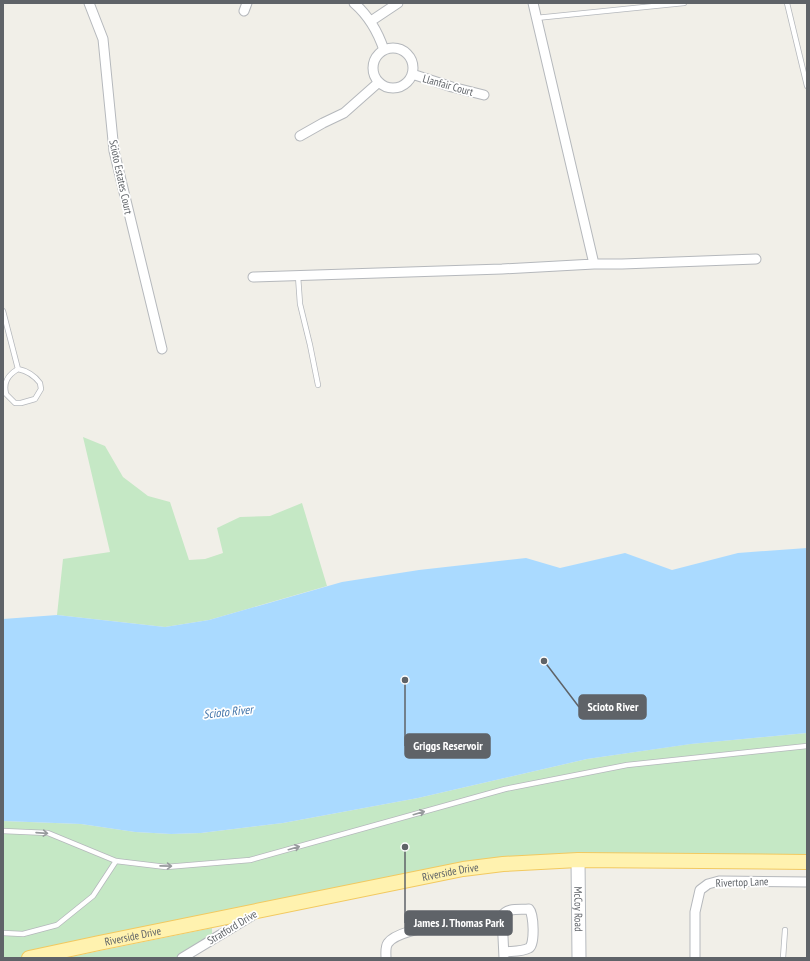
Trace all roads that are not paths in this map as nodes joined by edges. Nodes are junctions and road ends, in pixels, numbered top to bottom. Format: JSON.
{"nodes":[{"id":1,"x":89,"y":3,"type":"edge"},
{"id":2,"x":354,"y":3,"type":"edge"},
{"id":3,"x":398,"y":3,"type":"edge"},
{"id":4,"x":532,"y":3,"type":"edge"},
{"id":5,"x":684,"y":3,"type":"edge"},
{"id":6,"x":787,"y":3,"type":"edge"},
{"id":7,"x":536,"y":18,"type":"junction"},
{"id":8,"x":371,"y":21,"type":"junction"},
{"id":9,"x":384,"y":50,"type":"junction"},
{"id":10,"x":412,"y":74,"type":"junction"},
{"id":11,"x":379,"y":82,"type":"junction"},
{"id":12,"x":807,"y":86,"type":"edge"},
{"id":13,"x":484,"y":94,"type":"dead end"},
{"id":14,"x":300,"y":136,"type":"dead end"},
{"id":15,"x":756,"y":259,"type":"dead end"},
{"id":16,"x":594,"y":264,"type":"junction"},
{"id":17,"x":298,"y":276,"type":"junction"},
{"id":18,"x":253,"y":277,"type":"dead end"},
{"id":19,"x":3,"y":311,"type":"edge"},
{"id":20,"x":162,"y":349,"type":"dead end"},
{"id":21,"x":18,"y":369,"type":"junction"},
{"id":22,"x":318,"y":385,"type":"dead end"},
{"id":23,"x":807,"y":746,"type":"edge"},
{"id":24,"x":3,"y":831,"type":"edge"},
{"id":25,"x":578,"y":860,"type":"junction"},
{"id":26,"x":116,"y":861,"type":"junction"},
{"id":27,"x":807,"y":862,"type":"edge"},
{"id":28,"x":807,"y":882,"type":"edge"},
{"id":29,"x":261,"y":910,"type":"junction"},
{"id":30,"x":453,"y":922,"type":"dead end"},
{"id":31,"x":785,"y":930,"type":"dead end"},
{"id":32,"x":3,"y":933,"type":"edge"},
{"id":33,"x":504,"y":955,"type":"edge"},
{"id":34,"x":29,"y":958,"type":"edge"},
{"id":35,"x":182,"y":958,"type":"edge"},
{"id":36,"x":386,"y":958,"type":"edge"},
{"id":37,"x":579,"y":958,"type":"edge"},
{"id":38,"x":695,"y":958,"type":"edge"},
{"id":39,"x":783,"y":958,"type":"edge"}],
"edges":[{"from":1,"to":20,"type":"street","name":"Scioto Estates Court"},
{"from":2,"to":8,"type":"street"},
{"from":3,"to":8,"type":"street"},
{"from":4,"to":7,"type":"street"},
{"from":5,"to":7,"type":"lane"},
{"from":6,"to":12,"type":"lane"},
{"from":7,"to":16,"type":"street"},
{"from":8,"to":9,"type":"street"},
{"from":9,"to":10,"type":"street"},
{"from":9,"to":11,"type":"street"},
{"from":10,"to":11,"type":"street"},
{"from":10,"to":13,"type":"street","name":"Llanfair Court"},
{"from":11,"to":14,"type":"street"},
{"from":15,"to":16,"type":"street"},
{"from":16,"to":17,"type":"street"},
{"from":17,"to":18,"type":"street"},
{"from":17,"to":22,"type":"lane"},
{"from":19,"to":21,"type":"lane"},
{"from":21,"to":21,"type":"lane"},
{"from":26,"to":23,"type":"lane","one_way":true},
{"from":24,"to":26,"type":"lane","one_way":true},
{"from":25,"to":27,"type":"main road","name":"Riverside Drive"},
{"from":25,"to":29,"type":"main road","name":"Riverside Drive"},
{"from":25,"to":37,"type":"main road","name":"McCoy Road"},
{"from":26,"to":32,"type":"lane"},
{"from":28,"to":38,"type":"street","name":"Rivertop Lane"},
{"from":29,"to":34,"type":"main road","name":"Riverside Drive"},
{"from":29,"to":35,"type":"street","name":"Stratford Drive"},
{"from":30,"to":36,"type":"street"},
{"from":31,"to":39,"type":"lane"},
{"from":33,"to":33,"type":"street"}]}
